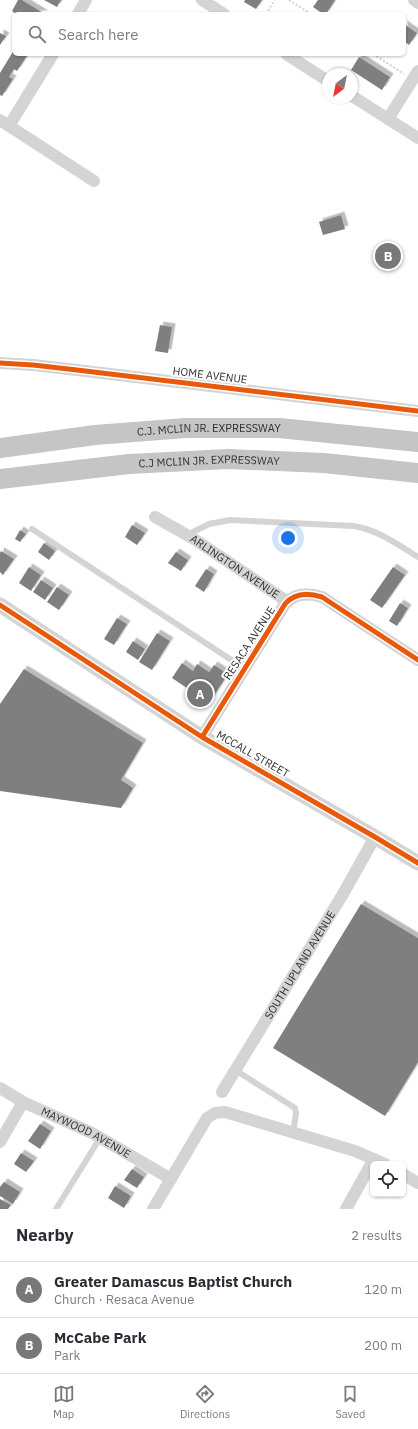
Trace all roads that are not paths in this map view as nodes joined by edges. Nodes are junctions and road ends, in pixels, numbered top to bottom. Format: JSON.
{"nodes":[{"id":1,"x":86,"y":0,"type":"edge"},
{"id":2,"x":202,"y":0,"type":"edge"},
{"id":3,"x":414,"y":0,"type":"edge"},
{"id":4,"x":418,"y":3,"type":"edge"},
{"id":5,"x":79,"y":12,"type":"edge"},
{"id":6,"x":221,"y":12,"type":"edge"},
{"id":7,"x":52,"y":56,"type":"edge"},
{"id":8,"x":289,"y":56,"type":"edge"},
{"id":9,"x":415,"y":75,"type":"edge"},
{"id":10,"x":322,"y":77,"type":"edge"},
{"id":11,"x":358,"y":100,"type":"edge"},
{"id":12,"x":388,"y":119,"type":"junction"},
{"id":13,"x":5,"y":123,"type":"edge"},
{"id":14,"x":418,"y":138,"type":"edge"},
{"id":15,"x":94,"y":181,"type":"dead end"},
{"id":16,"x":0,"y":363,"type":"edge"},
{"id":17,"x":418,"y":411,"type":"edge"},
{"id":18,"x":418,"y":442,"type":"edge"},
{"id":19,"x":0,"y":448,"type":"edge"},
{"id":20,"x":418,"y":473,"type":"edge"},
{"id":21,"x":0,"y":479,"type":"edge"},
{"id":22,"x":155,"y":517,"type":"dead end"},
{"id":23,"x":32,"y":529,"type":"dead end"},
{"id":24,"x":187,"y":534,"type":"junction"},
{"id":25,"x":418,"y":557,"type":"edge"},
{"id":26,"x":288,"y":602,"type":"junction"},
{"id":27,"x":0,"y":606,"type":"edge"},
{"id":28,"x":418,"y":660,"type":"edge"},
{"id":29,"x":245,"y":669,"type":"junction"},
{"id":30,"x":202,"y":737,"type":"junction"},
{"id":31,"x":375,"y":837,"type":"junction"},
{"id":32,"x":418,"y":863,"type":"edge"},
{"id":33,"x":236,"y":1070,"type":"junction"},
{"id":34,"x":0,"y":1088,"type":"edge"},
{"id":35,"x":222,"y":1092,"type":"dead end"},
{"id":36,"x":23,"y":1102,"type":"junction"},
{"id":37,"x":293,"y":1133,"type":"junction"},
{"id":38,"x":100,"y":1138,"type":"junction"},
{"id":39,"x":0,"y":1142,"type":"edge"},
{"id":40,"x":378,"y":1161,"type":"edge"},
{"id":41,"x":370,"y":1176,"type":"edge"},
{"id":42,"x":406,"y":1176,"type":"edge"},
{"id":43,"x":171,"y":1179,"type":"junction"},
{"id":44,"x":418,"y":1183,"type":"edge"},
{"id":45,"x":56,"y":1209,"type":"edge"},
{"id":46,"x":153,"y":1209,"type":"edge"},
{"id":47,"x":346,"y":1209,"type":"edge"}],
"edges":[{"from":1,"to":5,"type":"street"},
{"from":2,"to":6,"type":"street"},
{"from":3,"to":4,"type":"street"},
{"from":7,"to":13,"type":"street"},
{"from":8,"to":10,"type":"street"},
{"from":9,"to":12,"type":"street"},
{"from":11,"to":12,"type":"street"},
{"from":12,"to":14,"type":"street"},
{"from":13,"to":15,"type":"street"},
{"from":16,"to":17,"type":"street","name":"HOME AVENUE"},
{"from":18,"to":19,"type":"highway","name":"C.J. MCLIN JR. EXPRESSWAY"},
{"from":20,"to":21,"type":"highway","name":"C.J MCLIN JR. EXPRESSWAY"},
{"from":22,"to":24,"type":"street","name":"ARLINGTON AVENUE"},
{"from":23,"to":29,"type":"lane"},
{"from":24,"to":25,"type":"lane"},
{"from":24,"to":26,"type":"street","name":"ARLINGTON AVENUE"},
{"from":26,"to":28,"type":"street","name":"ARLINGTON AVENUE"},
{"from":26,"to":29,"type":"street","name":"RESACA AVENUE"},
{"from":27,"to":30,"type":"street","name":"MCCALL STREET"},
{"from":29,"to":30,"type":"street","name":"RESACA AVENUE"},
{"from":30,"to":31,"type":"street","name":"MCCALL STREET"},
{"from":31,"to":32,"type":"street","name":"MCCALL STREET"},
{"from":31,"to":33,"type":"street","name":"SOUTH UPLAND AVENUE"},
{"from":33,"to":35,"type":"street","name":"SOUTH UPLAND AVENUE"},
{"from":33,"to":37,"type":"lane"},
{"from":34,"to":36,"type":"street","name":"MAYWOOD AVENUE"},
{"from":36,"to":38,"type":"street","name":"MAYWOOD AVENUE"},
{"from":36,"to":39,"type":"street"},
{"from":37,"to":40,"type":"street"},
{"from":37,"to":43,"type":"street"},
{"from":38,"to":43,"type":"street","name":"MAYWOOD AVENUE"},
{"from":38,"to":45,"type":"lane"},
{"from":41,"to":47,"type":"street"},
{"from":42,"to":44,"type":"street"},
{"from":43,"to":46,"type":"street"}]}
